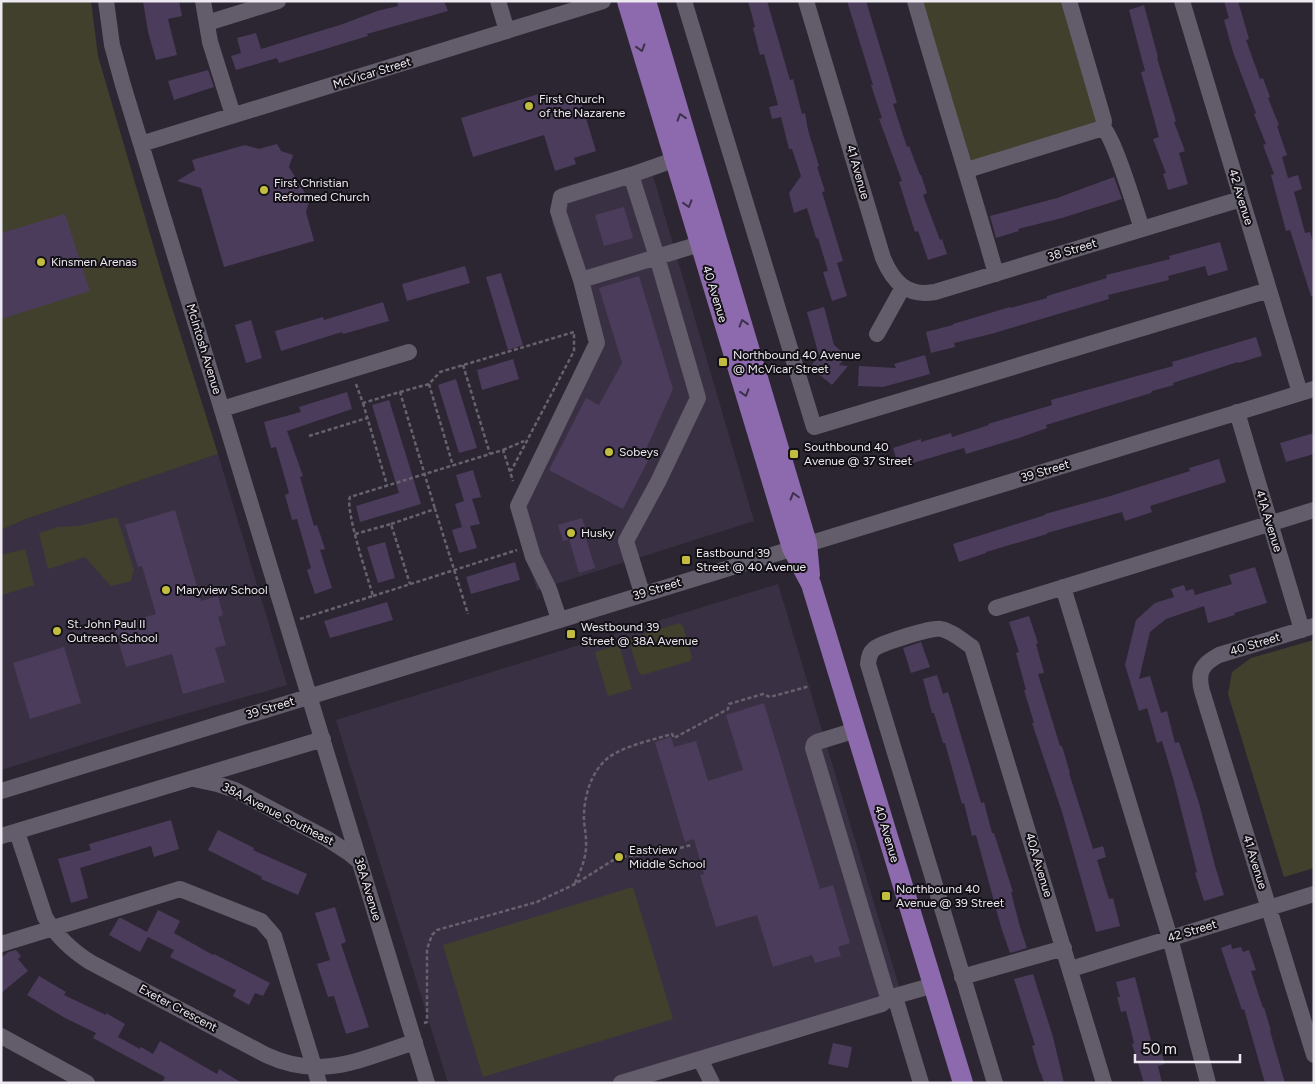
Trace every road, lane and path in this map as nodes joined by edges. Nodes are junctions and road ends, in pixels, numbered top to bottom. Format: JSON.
{"nodes":[{"id":1,"x":106,"y":1,"type":"edge"},
{"id":2,"x":203,"y":1,"type":"edge"},
{"id":3,"x":278,"y":1,"type":"edge"},
{"id":4,"x":498,"y":1,"type":"edge"},
{"id":5,"x":603,"y":1,"type":"edge"},
{"id":6,"x":627,"y":1,"type":"edge"},
{"id":7,"x":646,"y":1,"type":"edge"},
{"id":8,"x":684,"y":1,"type":"edge"},
{"id":9,"x":806,"y":1,"type":"edge"},
{"id":10,"x":915,"y":1,"type":"edge"},
{"id":11,"x":1069,"y":1,"type":"edge"},
{"id":12,"x":1182,"y":1,"type":"edge"},
{"id":13,"x":206,"y":23,"type":"junction"},
{"id":14,"x":507,"y":31,"type":"junction"},
{"id":15,"x":233,"y":116,"type":"junction"},
{"id":16,"x":1103,"y":128,"type":"junction"},
{"id":17,"x":141,"y":144,"type":"junction"},
{"id":18,"x":683,"y":156,"type":"junction"},
{"id":19,"x":967,"y":170,"type":"junction"},
{"id":20,"x":631,"y":175,"type":"junction"},
{"id":21,"x":1241,"y":199,"type":"junction"},
{"id":22,"x":1142,"y":229,"type":"junction"},
{"id":23,"x":700,"y":244,"type":"junction"},
{"id":24,"x":657,"y":258,"type":"junction"},
{"id":25,"x":996,"y":274,"type":"junction"},
{"id":26,"x":581,"y":280,"type":"junction"},
{"id":27,"x":903,"y":287,"type":"junction"},
{"id":28,"x":1269,"y":290,"type":"junction"},
{"id":29,"x":877,"y":334,"type":"dead end"},
{"id":30,"x":408,"y":352,"type":"dead end"},
{"id":31,"x":463,"y":365,"type":"junction"},
{"id":32,"x":354,"y":378,"type":"dead end"},
{"id":33,"x":429,"y":384,"type":"junction"},
{"id":34,"x":1307,"y":391,"type":"edge"},
{"id":35,"x":400,"y":392,"type":"junction"},
{"id":36,"x":363,"y":403,"type":"junction"},
{"id":37,"x":222,"y":409,"type":"junction"},
{"id":38,"x":1237,"y":412,"type":"junction"},
{"id":39,"x":367,"y":418,"type":"junction"},
{"id":40,"x":309,"y":436,"type":"dead end"},
{"id":41,"x":526,"y":441,"type":"junction"},
{"id":42,"x":503,"y":450,"type":"junction"},
{"id":43,"x":490,"y":454,"type":"junction"},
{"id":44,"x":453,"y":466,"type":"junction"},
{"id":45,"x":510,"y":472,"type":"junction"},
{"id":46,"x":424,"y":475,"type":"junction"},
{"id":47,"x":387,"y":485,"type":"junction"},
{"id":48,"x":520,"y":501,"type":"junction"},
{"id":49,"x":435,"y":509,"type":"junction"},
{"id":50,"x":1314,"y":510,"type":"edge"},
{"id":51,"x":391,"y":524,"type":"junction"},
{"id":52,"x":1270,"y":524,"type":"junction"},
{"id":53,"x":355,"y":534,"type":"junction"},
{"id":54,"x":800,"y":545,"type":"junction"},
{"id":55,"x":530,"y":546,"type":"junction"},
{"id":56,"x":454,"y":570,"type":"junction"},
{"id":57,"x":410,"y":584,"type":"junction"},
{"id":58,"x":1062,"y":587,"type":"junction"},
{"id":59,"x":642,"y":594,"type":"junction"},
{"id":60,"x":373,"y":596,"type":"junction"},
{"id":61,"x":996,"y":608,"type":"dead end"},
{"id":62,"x":468,"y":614,"type":"dead end"},
{"id":63,"x":300,"y":619,"type":"dead end"},
{"id":64,"x":559,"y":620,"type":"junction"},
{"id":65,"x":1308,"y":628,"type":"edge"},
{"id":66,"x":1201,"y":670,"type":"joint"},
{"id":67,"x":810,"y":686,"type":"dead end"},
{"id":68,"x":310,"y":696,"type":"junction"},
{"id":69,"x":856,"y":730,"type":"junction"},
{"id":70,"x":322,"y":739,"type":"junction"},
{"id":71,"x":189,"y":779,"type":"junction"},
{"id":72,"x":1,"y":791,"type":"edge"},
{"id":73,"x":9,"y":834,"type":"edge"},
{"id":74,"x":690,"y":845,"type":"dead end"},
{"id":75,"x":360,"y":862,"type":"junction"},
{"id":76,"x":575,"y":884,"type":"junction"},
{"id":77,"x":1314,"y":894,"type":"edge"},
{"id":78,"x":1269,"y":908,"type":"junction"},
{"id":79,"x":52,"y":928,"type":"junction"},
{"id":80,"x":1170,"y":938,"type":"junction"},
{"id":81,"x":1,"y":944,"type":"edge"},
{"id":82,"x":1064,"y":948,"type":"junction"},
{"id":83,"x":1071,"y":969,"type":"junction"},
{"id":84,"x":962,"y":977,"type":"junction"},
{"id":85,"x":934,"y":985,"type":"junction"},
{"id":86,"x":892,"y":997,"type":"junction"},
{"id":87,"x":1307,"y":1005,"type":"edge"},
{"id":88,"x":423,"y":1023,"type":"dead end"},
{"id":89,"x":1,"y":1036,"type":"edge"},
{"id":90,"x":415,"y":1042,"type":"junction"},
{"id":91,"x":1314,"y":1054,"type":"edge"},
{"id":92,"x":700,"y":1059,"type":"junction"},
{"id":93,"x":317,"y":1075,"type":"edge"},
{"id":94,"x":87,"y":1083,"type":"edge"},
{"id":95,"x":427,"y":1083,"type":"edge"},
{"id":96,"x":621,"y":1083,"type":"edge"},
{"id":97,"x":712,"y":1083,"type":"edge"},
{"id":98,"x":921,"y":1083,"type":"edge"},
{"id":99,"x":963,"y":1083,"type":"edge"},
{"id":100,"x":995,"y":1083,"type":"edge"},
{"id":101,"x":1104,"y":1083,"type":"edge"},
{"id":102,"x":1208,"y":1083,"type":"edge"}],
"edges":[{"from":1,"to":17,"type":"street","name":"McIntosh Avenue"},
{"from":2,"to":13,"type":"street"},
{"from":3,"to":13,"type":"street"},
{"from":4,"to":14,"type":"street"},
{"from":5,"to":14,"type":"street","name":"McVicar Street"},
{"from":6,"to":18,"type":"main road","name":"40 Avenue","one_way":true},
{"from":18,"to":7,"type":"main road","name":"40 Avenue","one_way":true},
{"from":8,"to":28,"type":"street"},
{"from":9,"to":27,"type":"street","name":"41 Avenue"},
{"from":10,"to":19,"type":"street"},
{"from":11,"to":16,"type":"street"},
{"from":12,"to":21,"type":"street","name":"42 Avenue"},
{"from":13,"to":15,"type":"street"},
{"from":14,"to":15,"type":"street","name":"McVicar Street"},
{"from":15,"to":17,"type":"street","name":"McVicar Street"},
{"from":16,"to":19,"type":"street"},
{"from":16,"to":22,"type":"street"},
{"from":17,"to":37,"type":"street","name":"McIntosh Avenue"},
{"from":18,"to":20,"type":"street"},
{"from":18,"to":23,"type":"main road","name":"40 Avenue","one_way":true},
{"from":54,"to":18,"type":"main road","name":"40 Avenue","one_way":true},
{"from":19,"to":25,"type":"street"},
{"from":20,"to":24,"type":"street"},
{"from":20,"to":26,"type":"street"},
{"from":21,"to":22,"type":"street","name":"38 Street"},
{"from":21,"to":28,"type":"street","name":"42 Avenue"},
{"from":22,"to":25,"type":"street","name":"38 Street"},
{"from":23,"to":24,"type":"street"},
{"from":23,"to":54,"type":"main road","name":"40 Avenue","one_way":true},
{"from":24,"to":26,"type":"street"},
{"from":24,"to":59,"type":"street"},
{"from":25,"to":27,"type":"street","name":"38 Street"},
{"from":26,"to":48,"type":"street"},
{"from":27,"to":29,"type":"street"},
{"from":28,"to":34,"type":"street","name":"42 Avenue"},
{"from":30,"to":37,"type":"street"},
{"from":31,"to":33,"type":"path"},
{"from":31,"to":41,"type":"path"},
{"from":31,"to":43,"type":"path"},
{"from":32,"to":36,"type":"path"},
{"from":33,"to":35,"type":"path"},
{"from":33,"to":44,"type":"path"},
{"from":34,"to":38,"type":"street","name":"39 Street"},
{"from":35,"to":36,"type":"path"},
{"from":35,"to":46,"type":"path"},
{"from":36,"to":39,"type":"path"},
{"from":37,"to":68,"type":"street","name":"McIntosh Avenue"},
{"from":38,"to":52,"type":"street","name":"41A Avenue"},
{"from":38,"to":54,"type":"street","name":"39 Street"},
{"from":39,"to":40,"type":"path"},
{"from":39,"to":47,"type":"path"},
{"from":41,"to":42,"type":"path"},
{"from":41,"to":45,"type":"path"},
{"from":42,"to":43,"type":"path"},
{"from":42,"to":45,"type":"path"},
{"from":43,"to":44,"type":"path"},
{"from":44,"to":46,"type":"path"},
{"from":45,"to":48,"type":"path"},
{"from":46,"to":47,"type":"path"},
{"from":46,"to":49,"type":"path"},
{"from":47,"to":53,"type":"path"},
{"from":48,"to":55,"type":"street"},
{"from":49,"to":51,"type":"path"},
{"from":49,"to":56,"type":"path"},
{"from":50,"to":52,"type":"street"},
{"from":51,"to":53,"type":"path"},
{"from":51,"to":57,"type":"path"},
{"from":52,"to":58,"type":"street"},
{"from":52,"to":65,"type":"street","name":"41A Avenue"},
{"from":53,"to":60,"type":"path"},
{"from":54,"to":59,"type":"street","name":"39 Street"},
{"from":54,"to":69,"type":"main road","name":"40 Avenue"},
{"from":55,"to":56,"type":"path"},
{"from":55,"to":64,"type":"street"},
{"from":56,"to":57,"type":"path"},
{"from":56,"to":62,"type":"path"},
{"from":57,"to":60,"type":"path"},
{"from":58,"to":61,"type":"street"},
{"from":58,"to":80,"type":"street"},
{"from":59,"to":64,"type":"street","name":"39 Street"},
{"from":60,"to":63,"type":"path"},
{"from":64,"to":68,"type":"street","name":"39 Street"},
{"from":65,"to":66,"type":"street","name":"40 Street"},
{"from":66,"to":78,"type":"street","name":"41 Avenue"},
{"from":67,"to":76,"type":"path"},
{"from":68,"to":70,"type":"street","name":"38A Avenue"},
{"from":68,"to":72,"type":"street","name":"39 Street"},
{"from":69,"to":85,"type":"main road","name":"40 Avenue"},
{"from":69,"to":86,"type":"street"},
{"from":70,"to":71,"type":"street"},
{"from":70,"to":75,"type":"street","name":"38A Avenue"},
{"from":71,"to":73,"type":"street"},
{"from":71,"to":75,"type":"street","name":"38A Avenue Southeast"},
{"from":73,"to":79,"type":"street","name":"Exeter Crescent"},
{"from":74,"to":76,"type":"path"},
{"from":75,"to":90,"type":"street","name":"38A Avenue"},
{"from":76,"to":88,"type":"path"},
{"from":77,"to":78,"type":"street","name":"42 Street"},
{"from":78,"to":80,"type":"street","name":"42 Street"},
{"from":78,"to":87,"type":"street","name":"41 Avenue"},
{"from":79,"to":81,"type":"street"},
{"from":79,"to":93,"type":"street","name":"Exeter Crescent"},
{"from":79,"to":93,"type":"street"},
{"from":80,"to":83,"type":"street","name":"42 Street"},
{"from":80,"to":102,"type":"street"},
{"from":82,"to":83,"type":"street","name":"40A Avenue"},
{"from":82,"to":84,"type":"street"},
{"from":82,"to":84,"type":"street","name":"40A Avenue"},
{"from":83,"to":101,"type":"street","name":"40A Avenue"},
{"from":84,"to":100,"type":"street"},
{"from":85,"to":86,"type":"street"},
{"from":85,"to":99,"type":"main road","name":"40 Avenue"},
{"from":86,"to":92,"type":"street"},
{"from":86,"to":98,"type":"street"},
{"from":87,"to":91,"type":"street","name":"41 Avenue"},
{"from":89,"to":94,"type":"street"},
{"from":90,"to":93,"type":"street","name":"Exeter Crescent"},
{"from":90,"to":95,"type":"street","name":"38A Avenue"},
{"from":92,"to":96,"type":"street"},
{"from":92,"to":97,"type":"street"}]}
